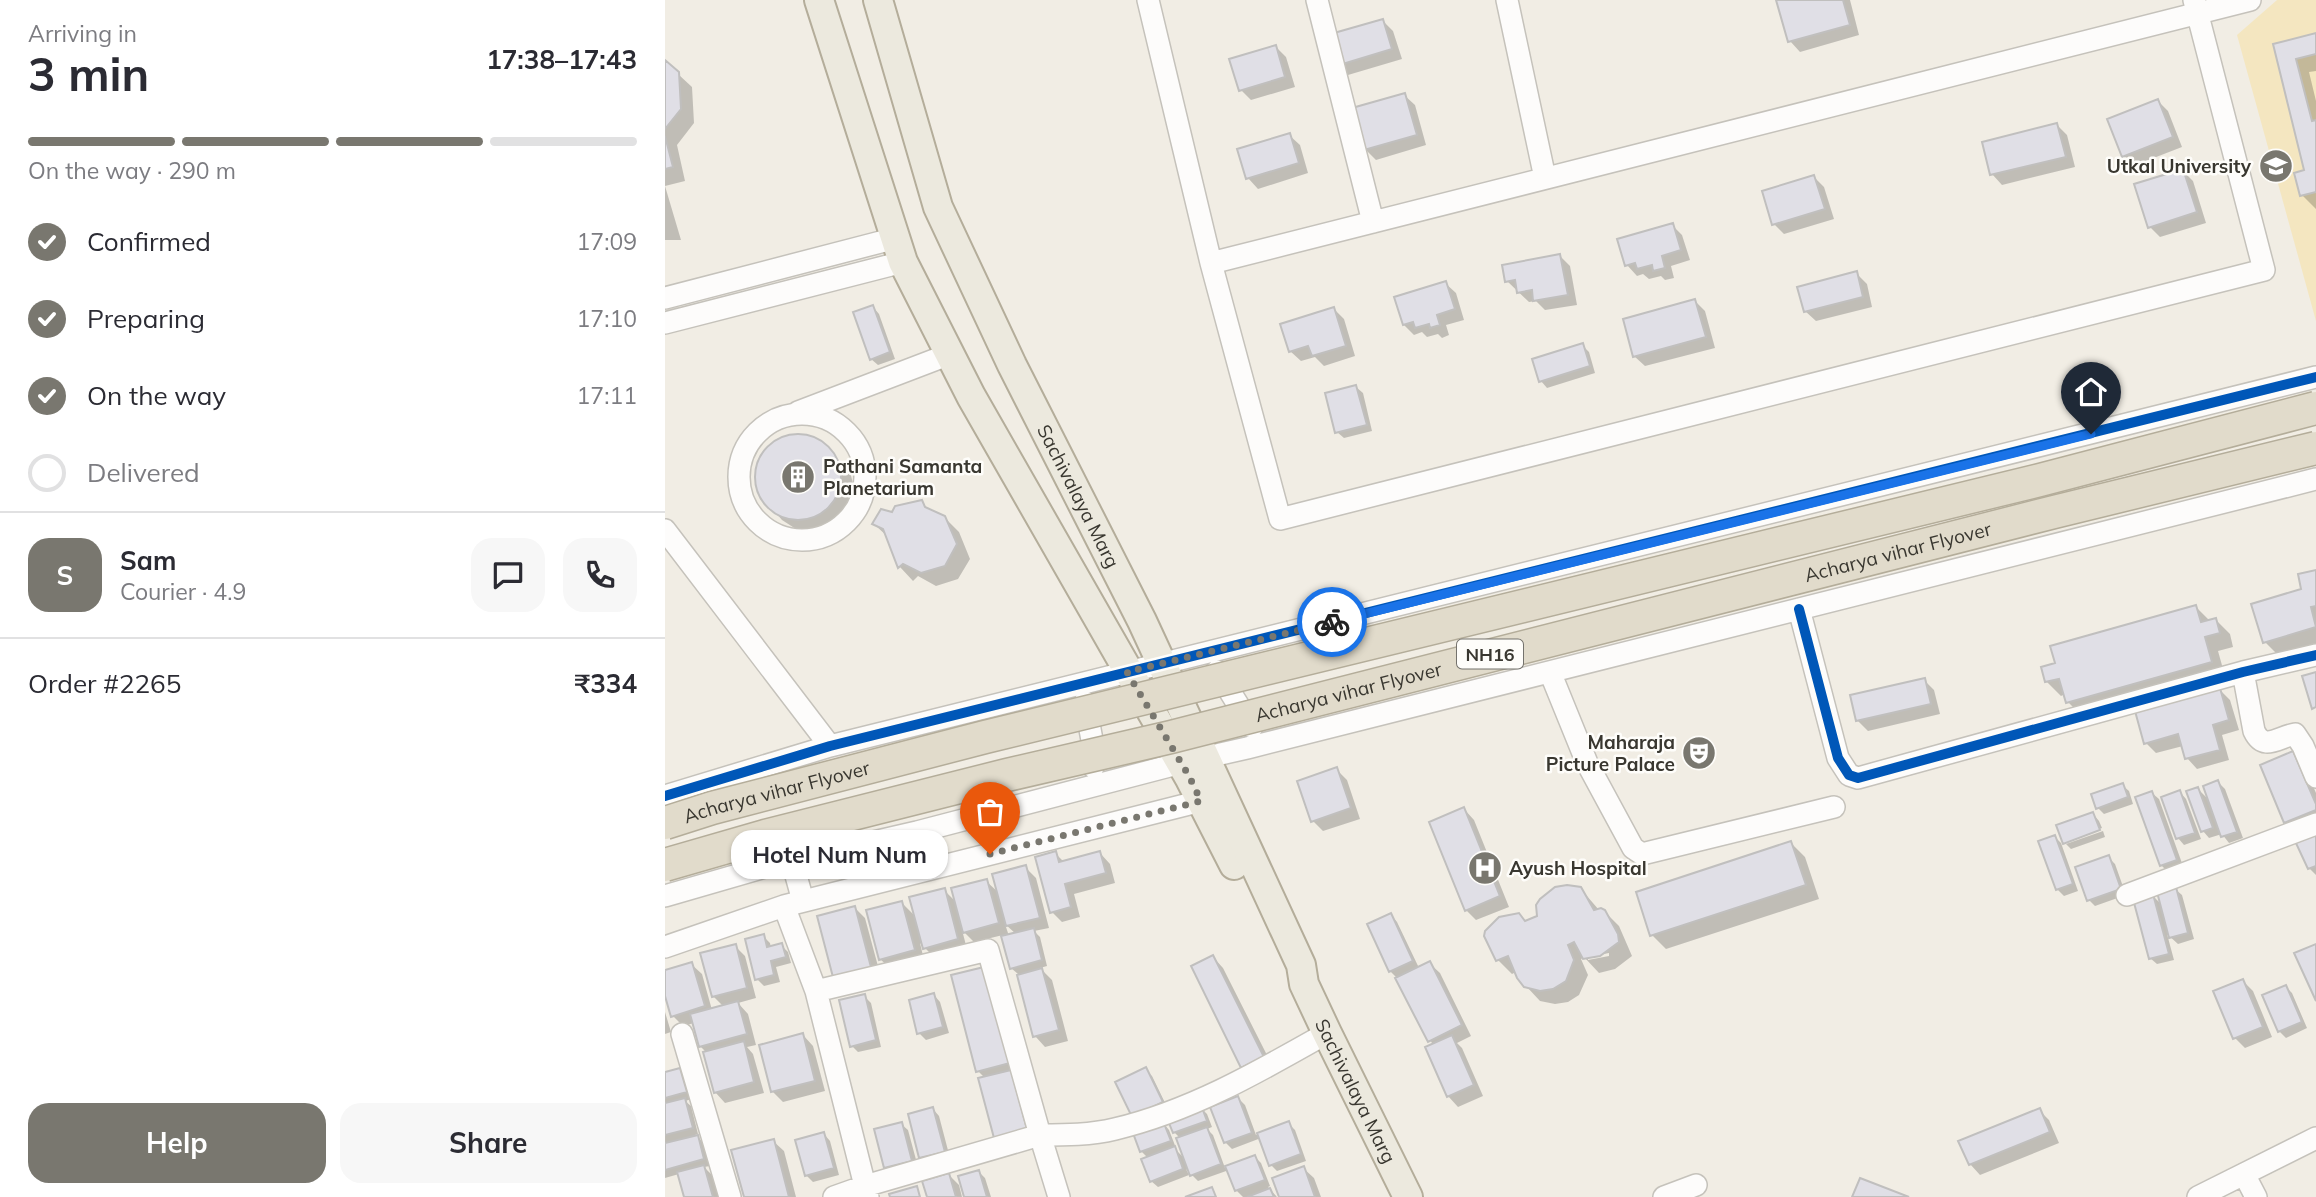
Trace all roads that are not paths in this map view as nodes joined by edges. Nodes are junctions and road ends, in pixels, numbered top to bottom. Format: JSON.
{"nodes":[{"id":1,"x":819,"y":0,"type":"edge"},
{"id":2,"x":878,"y":0,"type":"edge"},
{"id":3,"x":1149,"y":0,"type":"edge"},
{"id":4,"x":1317,"y":0,"type":"edge"},
{"id":5,"x":1507,"y":0,"type":"edge"},
{"id":6,"x":2250,"y":0,"type":"edge"},
{"id":7,"x":2196,"y":6,"type":"edge"},
{"id":8,"x":1545,"y":178,"type":"junction"},
{"id":9,"x":1373,"y":222,"type":"junction"},
{"id":10,"x":899,"y":250,"type":"junction"},
{"id":11,"x":1211,"y":263,"type":"junction"},
{"id":12,"x":665,"y":298,"type":"edge"},
{"id":13,"x":665,"y":323,"type":"edge"},
{"id":14,"x":950,"y":354,"type":"junction"},
{"id":15,"x":2316,"y":377,"type":"edge"},
{"id":16,"x":2316,"y":408,"type":"edge"},
{"id":17,"x":793,"y":414,"type":"junction"},
{"id":18,"x":2316,"y":448,"type":"edge"},
{"id":19,"x":2316,"y":479,"type":"edge"},
{"id":20,"x":665,"y":530,"type":"edge"},
{"id":21,"x":1799,"y":609,"type":"junction"},
{"id":22,"x":1205,"y":653,"type":"junction"},
{"id":23,"x":2316,"y":655,"type":"edge"},
{"id":24,"x":1160,"y":662,"type":"junction"},
{"id":25,"x":1127,"y":672,"type":"junction"},
{"id":26,"x":1551,"y":672,"type":"junction"},
{"id":27,"x":2243,"y":672,"type":"junction"},
{"id":28,"x":1078,"y":684,"type":"junction"},
{"id":29,"x":1268,"y":743,"type":"junction"},
{"id":30,"x":830,"y":746,"type":"junction"},
{"id":31,"x":1193,"y":760,"type":"junction"},
{"id":32,"x":2316,"y":777,"type":"edge"},
{"id":33,"x":1074,"y":791,"type":"junction"},
{"id":34,"x":665,"y":796,"type":"edge"},
{"id":35,"x":1201,"y":801,"type":"junction"},
{"id":36,"x":1834,"y":807,"type":"dead end"},
{"id":37,"x":665,"y":823,"type":"edge"},
{"id":38,"x":2316,"y":824,"type":"edge"},
{"id":39,"x":792,"y":861,"type":"junction"},
{"id":40,"x":665,"y":865,"type":"edge"},
{"id":41,"x":2127,"y":895,"type":"dead end"},
{"id":42,"x":665,"y":896,"type":"edge"},
{"id":43,"x":794,"y":903,"type":"junction"},
{"id":44,"x":665,"y":947,"type":"edge"},
{"id":45,"x":1304,"y":984,"type":"junction"},
{"id":46,"x":816,"y":991,"type":"junction"},
{"id":47,"x":682,"y":1034,"type":"dead end"},
{"id":48,"x":1327,"y":1034,"type":"junction"},
{"id":49,"x":1040,"y":1135,"type":"junction"},
{"id":50,"x":2316,"y":1138,"type":"edge"},
{"id":51,"x":2243,"y":1174,"type":"junction"},
{"id":52,"x":1696,"y":1185,"type":"dead end"},
{"id":53,"x":866,"y":1192,"type":"edge"},
{"id":54,"x":730,"y":1197,"type":"edge"},
{"id":55,"x":834,"y":1197,"type":"edge"},
{"id":56,"x":1059,"y":1197,"type":"edge"},
{"id":57,"x":1408,"y":1197,"type":"edge"},
{"id":58,"x":1664,"y":1197,"type":"edge"},
{"id":59,"x":2198,"y":1197,"type":"edge"},
{"id":60,"x":2256,"y":1197,"type":"edge"}],
"edges":[{"from":1,"to":10,"type":"main road"},
{"from":2,"to":24,"type":"main road","name":"Sachivalaya Marg"},
{"from":3,"to":11,"type":"street"},
{"from":4,"to":9,"type":"street"},
{"from":5,"to":8,"type":"street"},
{"from":6,"to":7,"type":"street"},
{"from":7,"to":8,"type":"street"},
{"from":7,"to":11,"type":"street"},
{"from":8,"to":9,"type":"street"},
{"from":9,"to":11,"type":"street"},
{"from":10,"to":12,"type":"street"},
{"from":10,"to":13,"type":"street"},
{"from":10,"to":14,"type":"main road"},
{"from":14,"to":17,"type":"street"},
{"from":14,"to":25,"type":"main road"},
{"from":15,"to":22,"type":"street"},
{"from":16,"to":37,"type":"highway","name":"Acharya vihar Flyover","number":"NH16","bridge":true},
{"from":17,"to":17,"type":"street"},
{"from":18,"to":40,"type":"highway","name":"Acharya vihar Flyover","number":"NH16","bridge":true},
{"from":19,"to":21,"type":"street"},
{"from":20,"to":30,"type":"street"},
{"from":21,"to":26,"type":"street"},
{"from":21,"to":27,"type":"street"},
{"from":22,"to":24,"type":"street"},
{"from":22,"to":29,"type":"street"},
{"from":23,"to":27,"type":"street"},
{"from":24,"to":25,"type":"street"},
{"from":24,"to":31,"type":"main road","name":"Sachivalaya Marg"},
{"from":25,"to":28,"type":"street"},
{"from":25,"to":31,"type":"main road"},
{"from":26,"to":29,"type":"street"},
{"from":26,"to":36,"type":"street"},
{"from":27,"to":32,"type":"street"},
{"from":28,"to":30,"type":"street"},
{"from":28,"to":33,"type":"street"},
{"from":29,"to":31,"type":"street"},
{"from":30,"to":34,"type":"street"},
{"from":31,"to":33,"type":"street"},
{"from":31,"to":35,"type":"main road","name":"Sachivalaya Marg"},
{"from":31,"to":45,"type":"main road","name":"Sachivalaya Marg"},
{"from":33,"to":39,"type":"street"},
{"from":35,"to":43,"type":"street"},
{"from":35,"to":45,"type":"main road","name":"Sachivalaya Marg"},
{"from":38,"to":41,"type":"street"},
{"from":39,"to":42,"type":"street"},
{"from":39,"to":43,"type":"street"},
{"from":43,"to":44,"type":"street"},
{"from":43,"to":46,"type":"street"},
{"from":45,"to":48,"type":"main road","name":"Sachivalaya Marg"},
{"from":46,"to":49,"type":"street"},
{"from":46,"to":53,"type":"street"},
{"from":47,"to":54,"type":"street"},
{"from":48,"to":49,"type":"street"},
{"from":48,"to":57,"type":"main road","name":"Sachivalaya Marg"},
{"from":49,"to":53,"type":"street"},
{"from":49,"to":56,"type":"street"},
{"from":50,"to":51,"type":"street"},
{"from":51,"to":59,"type":"street"},
{"from":51,"to":60,"type":"street"},
{"from":52,"to":58,"type":"street"},
{"from":53,"to":55,"type":"street"}]}
